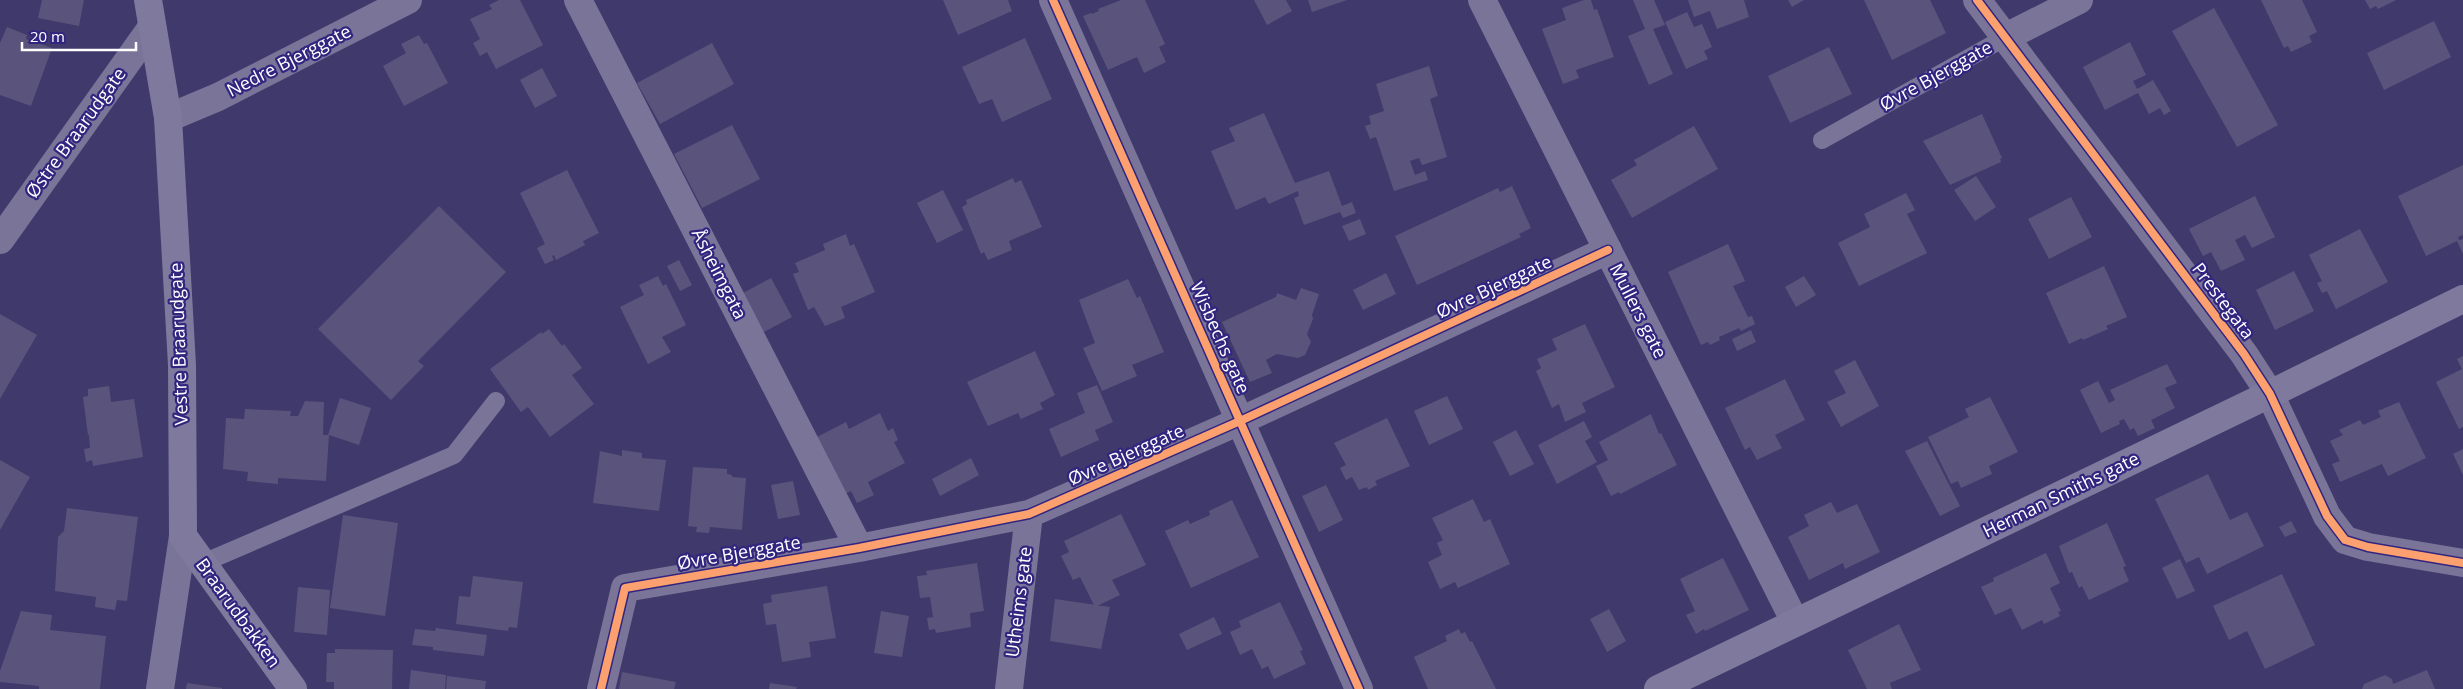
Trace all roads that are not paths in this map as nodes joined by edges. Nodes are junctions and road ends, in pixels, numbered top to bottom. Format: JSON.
{"nodes":[{"id":1,"x":148,"y":0,"type":"edge"},
{"id":2,"x":408,"y":0,"type":"edge"},
{"id":3,"x":578,"y":0,"type":"edge"},
{"id":4,"x":1053,"y":0,"type":"edge"},
{"id":5,"x":1482,"y":0,"type":"edge"},
{"id":6,"x":1977,"y":0,"type":"edge"},
{"id":7,"x":2079,"y":0,"type":"edge"},
{"id":8,"x":152,"y":27,"type":"junction"},
{"id":9,"x":2006,"y":37,"type":"junction"},
{"id":10,"x":168,"y":118,"type":"junction"},
{"id":11,"x":1822,"y":140,"type":"dead end"},
{"id":12,"x":0,"y":240,"type":"edge"},
{"id":13,"x":1608,"y":250,"type":"junction"},
{"id":14,"x":2463,"y":299,"type":"edge"},
{"id":15,"x":2270,"y":394,"type":"junction"},
{"id":16,"x":496,"y":401,"type":"dead end"},
{"id":17,"x":1240,"y":421,"type":"junction"},
{"id":18,"x":1029,"y":514,"type":"junction"},
{"id":19,"x":184,"y":536,"type":"junction"},
{"id":20,"x":859,"y":548,"type":"junction"},
{"id":21,"x":2463,"y":562,"type":"edge"},
{"id":22,"x":203,"y":563,"type":"junction"},
{"id":23,"x":1795,"y":622,"type":"junction"},
{"id":24,"x":160,"y":689,"type":"edge"},
{"id":25,"x":293,"y":689,"type":"edge"},
{"id":26,"x":601,"y":689,"type":"edge"},
{"id":27,"x":1009,"y":689,"type":"edge"},
{"id":28,"x":1359,"y":689,"type":"edge"},
{"id":29,"x":1658,"y":689,"type":"edge"}],
"edges":[{"from":1,"to":8,"type":"main road","name":"Vestre Braarudgate"},
{"from":2,"to":10,"type":"street","name":"Nedre Bjerggate"},
{"from":3,"to":20,"type":"street","name":"Åsheimgata"},
{"from":4,"to":17,"type":"street","name":"Wisbechs gate"},
{"from":5,"to":13,"type":"street","name":"Mullers gate"},
{"from":6,"to":9,"type":"street","name":"Prestegata"},
{"from":7,"to":9,"type":"street","name":"Øvre Bjerggate"},
{"from":8,"to":10,"type":"main road","name":"Vestre Braarudgate"},
{"from":8,"to":12,"type":"street","name":"Østre Braarudgate"},
{"from":9,"to":11,"type":"lane","name":"Øvre Bjerggate"},
{"from":9,"to":15,"type":"street","name":"Prestegata"},
{"from":10,"to":19,"type":"main road","name":"Vestre Braarudgate"},
{"from":13,"to":17,"type":"street","name":"Øvre Bjerggate"},
{"from":13,"to":23,"type":"street","name":"Mullers gate"},
{"from":14,"to":15,"type":"main road","name":"Herman Smiths gate"},
{"from":15,"to":21,"type":"street","name":"Prestegata"},
{"from":15,"to":23,"type":"main road","name":"Herman Smiths gate"},
{"from":16,"to":22,"type":"lane"},
{"from":17,"to":18,"type":"street","name":"Øvre Bjerggate"},
{"from":17,"to":28,"type":"street","name":"Wisbechs gate"},
{"from":18,"to":20,"type":"street","name":"Øvre Bjerggate"},
{"from":18,"to":27,"type":"street","name":"Utheims gate"},
{"from":19,"to":22,"type":"main road","name":"Braarudbakken"},
{"from":19,"to":24,"type":"street","name":"Vestre Braarudgate"},
{"from":20,"to":26,"type":"street","name":"Øvre Bjerggate"},
{"from":22,"to":25,"type":"main road","name":"Braarudbakken"},
{"from":23,"to":29,"type":"main road","name":"Herman Smiths gate"}]}
